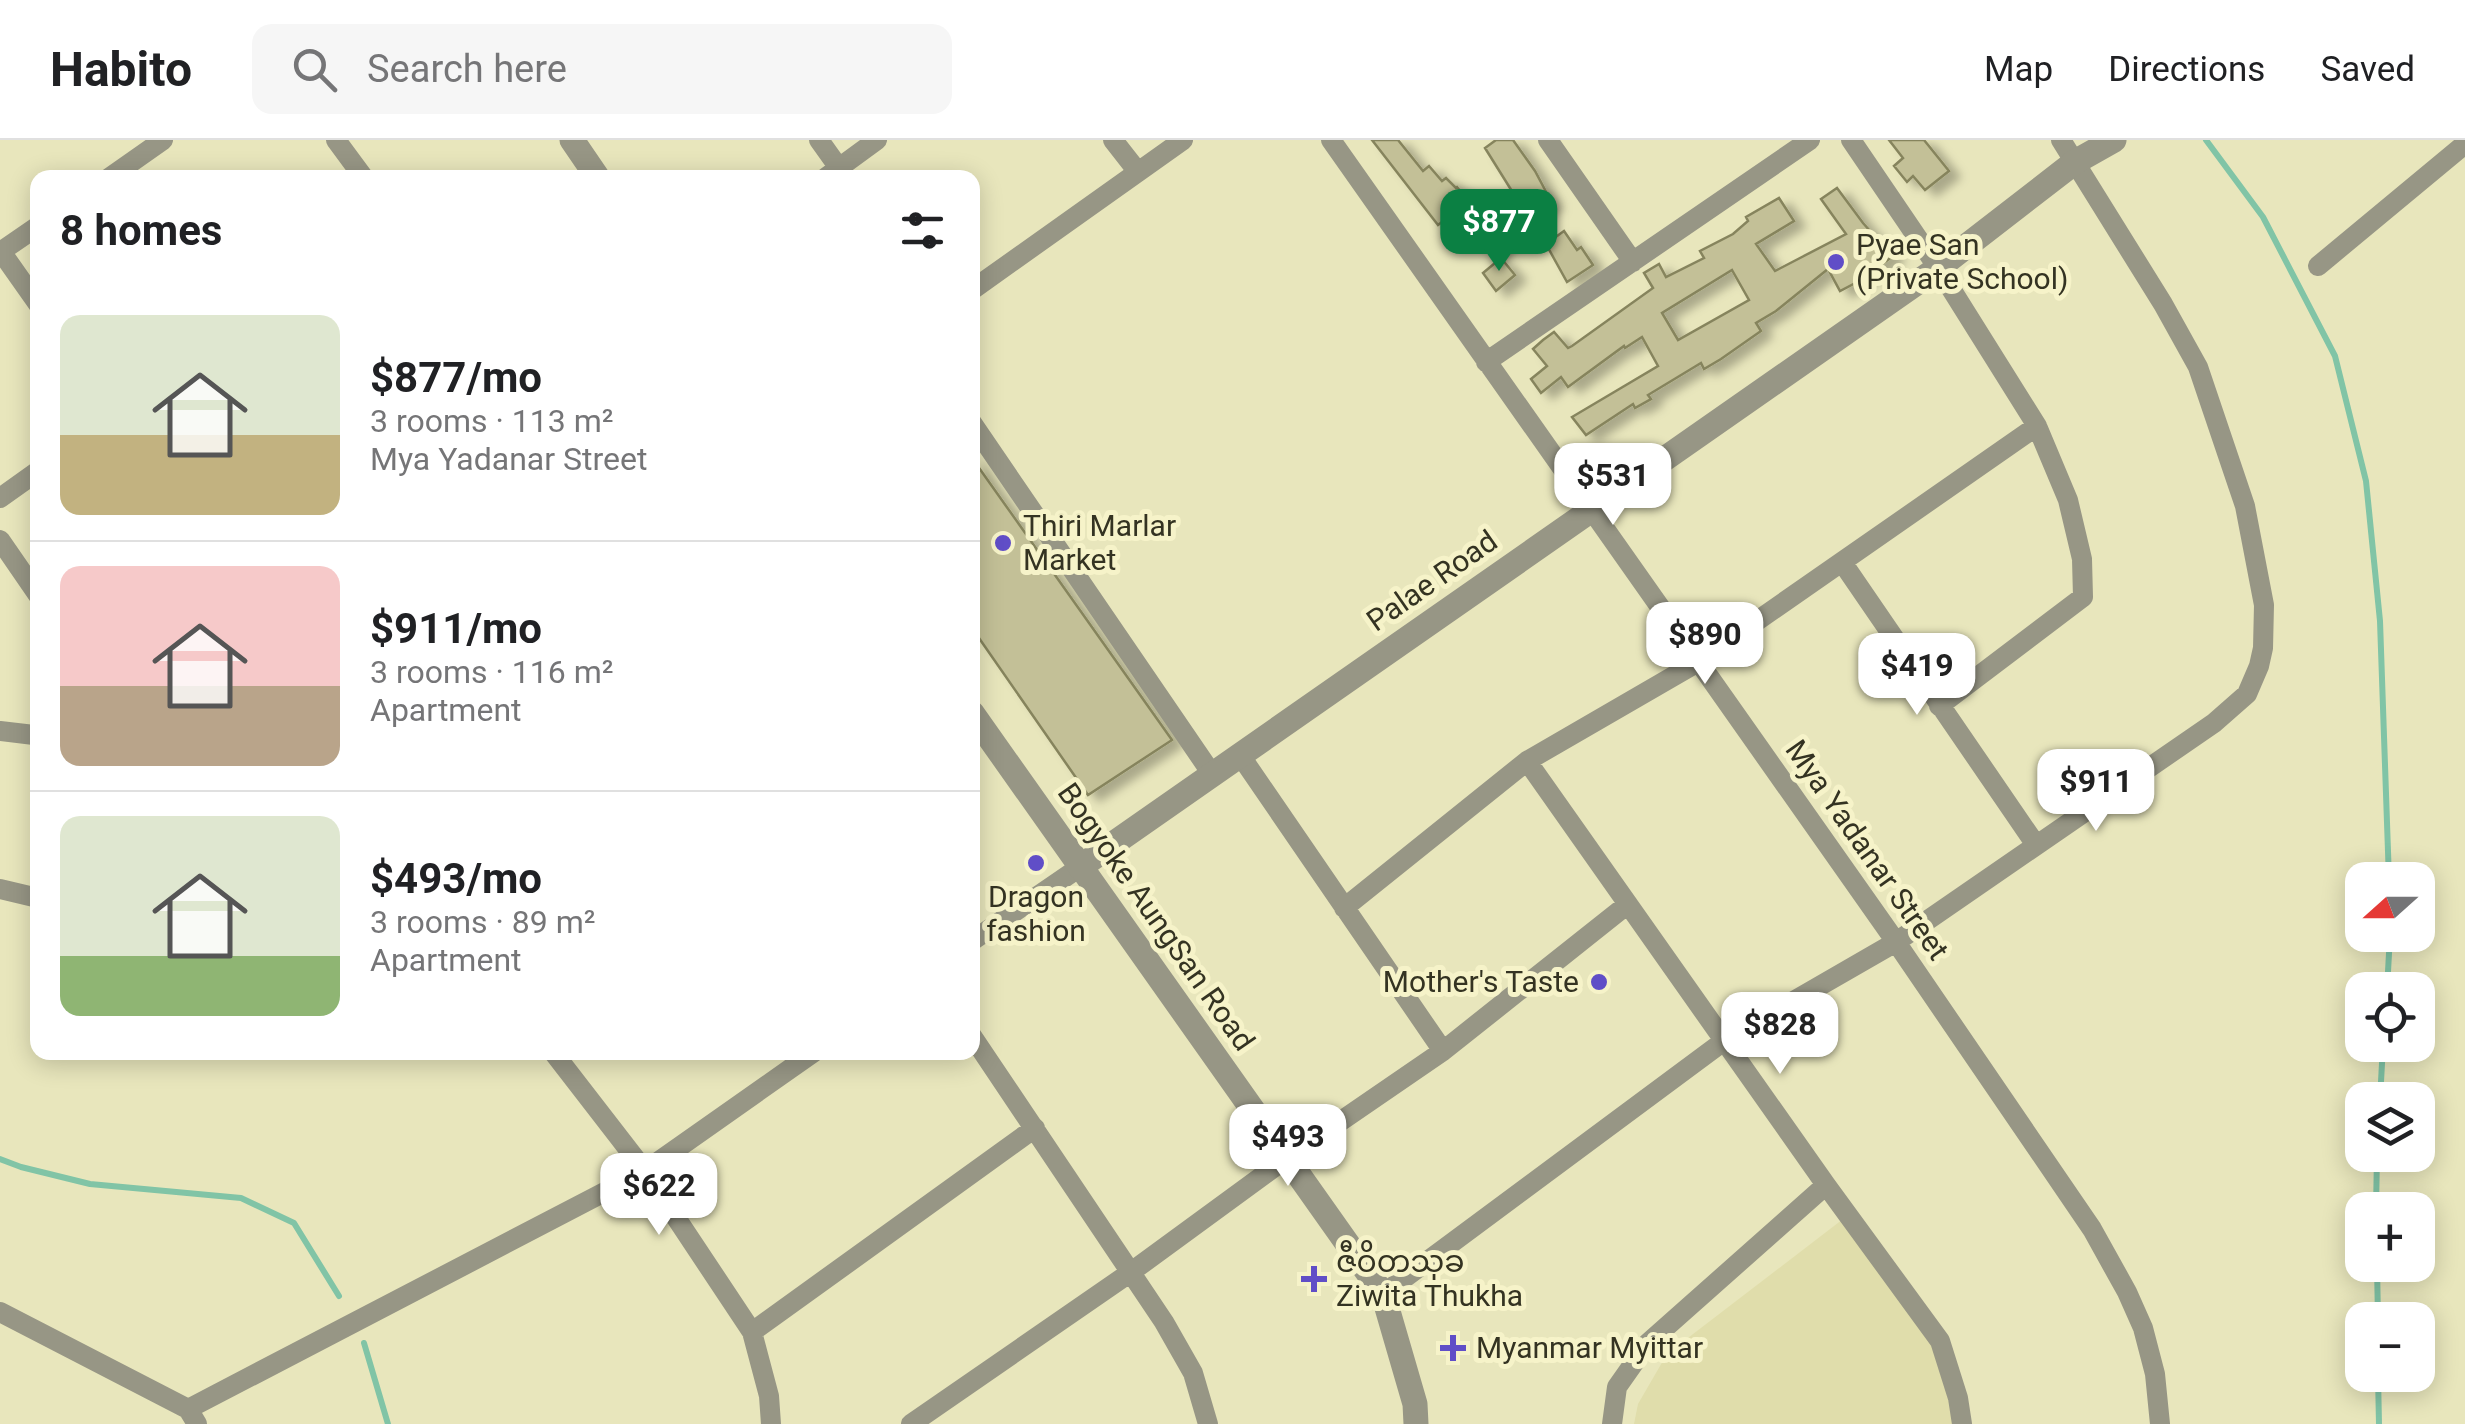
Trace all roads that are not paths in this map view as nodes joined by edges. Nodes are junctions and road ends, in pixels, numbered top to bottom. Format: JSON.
{"nodes":[{"id":1,"x":163,"y":140,"type":"edge"},
{"id":2,"x":336,"y":140,"type":"edge"},
{"id":3,"x":572,"y":140,"type":"edge"},
{"id":4,"x":819,"y":140,"type":"edge"},
{"id":5,"x":877,"y":140,"type":"edge"},
{"id":6,"x":1113,"y":140,"type":"edge"},
{"id":7,"x":1184,"y":140,"type":"edge"},
{"id":8,"x":1331,"y":140,"type":"edge"},
{"id":9,"x":1548,"y":140,"type":"edge"},
{"id":10,"x":1810,"y":140,"type":"edge"},
{"id":11,"x":1851,"y":140,"type":"edge"},
{"id":12,"x":2061,"y":140,"type":"edge"},
{"id":13,"x":2114,"y":140,"type":"edge"},
{"id":14,"x":2465,"y":144,"type":"edge"},
{"id":15,"x":2076,"y":162,"type":"junction"},
{"id":16,"x":120,"y":170,"type":"edge"},
{"id":17,"x":358,"y":170,"type":"edge"},
{"id":18,"x":593,"y":170,"type":"edge"},
{"id":19,"x":831,"y":170,"type":"edge"},
{"id":20,"x":836,"y":170,"type":"edge"},
{"id":21,"x":1138,"y":172,"type":"junction"},
{"id":22,"x":30,"y":231,"type":"edge"},
{"id":23,"x":0,"y":251,"type":"edge"},
{"id":24,"x":1633,"y":262,"type":"junction"},
{"id":25,"x":2318,"y":266,"type":"dead end"},
{"id":26,"x":1938,"y":268,"type":"junction"},
{"id":27,"x":980,"y":284,"type":"edge"},
{"id":28,"x":30,"y":293,"type":"edge"},
{"id":29,"x":1486,"y":362,"type":"junction"},
{"id":30,"x":2036,"y":426,"type":"junction"},
{"id":31,"x":980,"y":435,"type":"edge"},
{"id":32,"x":30,"y":477,"type":"edge"},
{"id":33,"x":0,"y":498,"type":"edge"},
{"id":34,"x":1590,"y":511,"type":"junction"},
{"id":35,"x":0,"y":540,"type":"edge"},
{"id":36,"x":1842,"y":562,"type":"junction"},
{"id":37,"x":30,"y":583,"type":"edge"},
{"id":38,"x":1698,"y":662,"type":"junction"},
{"id":39,"x":1939,"y":706,"type":"junction"},
{"id":40,"x":980,"y":724,"type":"edge"},
{"id":41,"x":0,"y":731,"type":"edge"},
{"id":42,"x":30,"y":734,"type":"edge"},
{"id":43,"x":1240,"y":755,"type":"junction"},
{"id":44,"x":1526,"y":761,"type":"junction"},
{"id":45,"x":1212,"y":774,"type":"junction"},
{"id":46,"x":2036,"y":845,"type":"junction"},
{"id":47,"x":1080,"y":866,"type":"junction"},
{"id":48,"x":0,"y":888,"type":"edge"},
{"id":49,"x":30,"y":896,"type":"edge"},
{"id":50,"x":1628,"y":904,"type":"junction"},
{"id":51,"x":1344,"y":908,"type":"junction"},
{"id":52,"x":980,"y":935,"type":"edge"},
{"id":53,"x":1896,"y":942,"type":"junction"},
{"id":54,"x":1724,"y":1041,"type":"junction"},
{"id":55,"x":980,"y":1048,"type":"edge"},
{"id":56,"x":1443,"y":1051,"type":"junction"},
{"id":57,"x":559,"y":1060,"type":"edge"},
{"id":58,"x":803,"y":1060,"type":"edge"},
{"id":59,"x":1035,"y":1128,"type":"junction"},
{"id":60,"x":1287,"y":1158,"type":"junction"},
{"id":61,"x":645,"y":1171,"type":"junction"},
{"id":62,"x":1826,"y":1185,"type":"junction"},
{"id":63,"x":1131,"y":1272,"type":"junction"},
{"id":64,"x":1383,"y":1294,"type":"junction"},
{"id":65,"x":0,"y":1312,"type":"edge"},
{"id":66,"x":752,"y":1332,"type":"junction"},
{"id":67,"x":944,"y":1401,"type":"junction"},
{"id":68,"x":192,"y":1416,"type":"edge"},
{"id":69,"x":771,"y":1424,"type":"edge"},
{"id":70,"x":910,"y":1424,"type":"edge"},
{"id":71,"x":946,"y":1424,"type":"edge"},
{"id":72,"x":1208,"y":1424,"type":"edge"},
{"id":73,"x":1416,"y":1424,"type":"edge"},
{"id":74,"x":1612,"y":1424,"type":"edge"},
{"id":75,"x":1962,"y":1424,"type":"edge"},
{"id":76,"x":2160,"y":1424,"type":"edge"}],
"edges":[{"from":1,"to":16,"type":"street"},
{"from":2,"to":17,"type":"street"},
{"from":3,"to":18,"type":"street"},
{"from":4,"to":19,"type":"street"},
{"from":5,"to":20,"type":"street"},
{"from":6,"to":21,"type":"street"},
{"from":7,"to":21,"type":"street"},
{"from":8,"to":29,"type":"street","name":"Mya Yadanar Street"},
{"from":9,"to":24,"type":"street"},
{"from":10,"to":24,"type":"street"},
{"from":11,"to":26,"type":"street"},
{"from":12,"to":15,"type":"street"},
{"from":13,"to":15,"type":"street","name":"Palae Road"},
{"from":14,"to":25,"type":"street"},
{"from":15,"to":26,"type":"street","name":"Palae Road"},
{"from":15,"to":46,"type":"street"},
{"from":21,"to":27,"type":"street"},
{"from":22,"to":23,"type":"street"},
{"from":23,"to":28,"type":"street"},
{"from":24,"to":29,"type":"street"},
{"from":26,"to":30,"type":"street"},
{"from":26,"to":34,"type":"street","name":"Palae Road"},
{"from":29,"to":34,"type":"street","name":"Mya Yadanar Street"},
{"from":30,"to":36,"type":"street"},
{"from":30,"to":39,"type":"street"},
{"from":31,"to":45,"type":"street"},
{"from":32,"to":33,"type":"street"},
{"from":34,"to":38,"type":"street","name":"Mya Yadanar Street"},
{"from":34,"to":43,"type":"street","name":"Palae Road"},
{"from":35,"to":37,"type":"street"},
{"from":36,"to":38,"type":"street"},
{"from":36,"to":39,"type":"street"},
{"from":38,"to":44,"type":"street"},
{"from":38,"to":53,"type":"street","name":"Mya Yadanar Street"},
{"from":39,"to":46,"type":"street"},
{"from":40,"to":47,"type":"street","name":"Bogyoke AungSan Road"},
{"from":41,"to":42,"type":"street"},
{"from":43,"to":45,"type":"street","name":"Palae Road"},
{"from":43,"to":51,"type":"street"},
{"from":44,"to":50,"type":"street"},
{"from":44,"to":51,"type":"street"},
{"from":45,"to":47,"type":"street","name":"Palae Road"},
{"from":46,"to":53,"type":"street"},
{"from":47,"to":52,"type":"street"},
{"from":47,"to":60,"type":"street","name":"Bogyoke AungSan Road"},
{"from":48,"to":49,"type":"street"},
{"from":50,"to":54,"type":"street"},
{"from":50,"to":56,"type":"street"},
{"from":51,"to":56,"type":"street"},
{"from":53,"to":54,"type":"street"},
{"from":53,"to":76,"type":"street","name":"Mya Yadanar Street"},
{"from":54,"to":62,"type":"street"},
{"from":54,"to":64,"type":"street"},
{"from":55,"to":59,"type":"street"},
{"from":56,"to":60,"type":"street"},
{"from":57,"to":61,"type":"street"},
{"from":58,"to":61,"type":"street"},
{"from":59,"to":63,"type":"street"},
{"from":59,"to":66,"type":"street"},
{"from":60,"to":63,"type":"street"},
{"from":60,"to":64,"type":"street","name":"Bogyoke AungSan Road"},
{"from":61,"to":66,"type":"street"},
{"from":61,"to":68,"type":"street"},
{"from":62,"to":74,"type":"street"},
{"from":62,"to":75,"type":"street"},
{"from":63,"to":67,"type":"street"},
{"from":63,"to":72,"type":"street"},
{"from":64,"to":73,"type":"street","name":"Bogyoke AungSan Road"},
{"from":65,"to":68,"type":"street"},
{"from":66,"to":69,"type":"street"},
{"from":67,"to":70,"type":"street"},
{"from":67,"to":71,"type":"street"}]}
